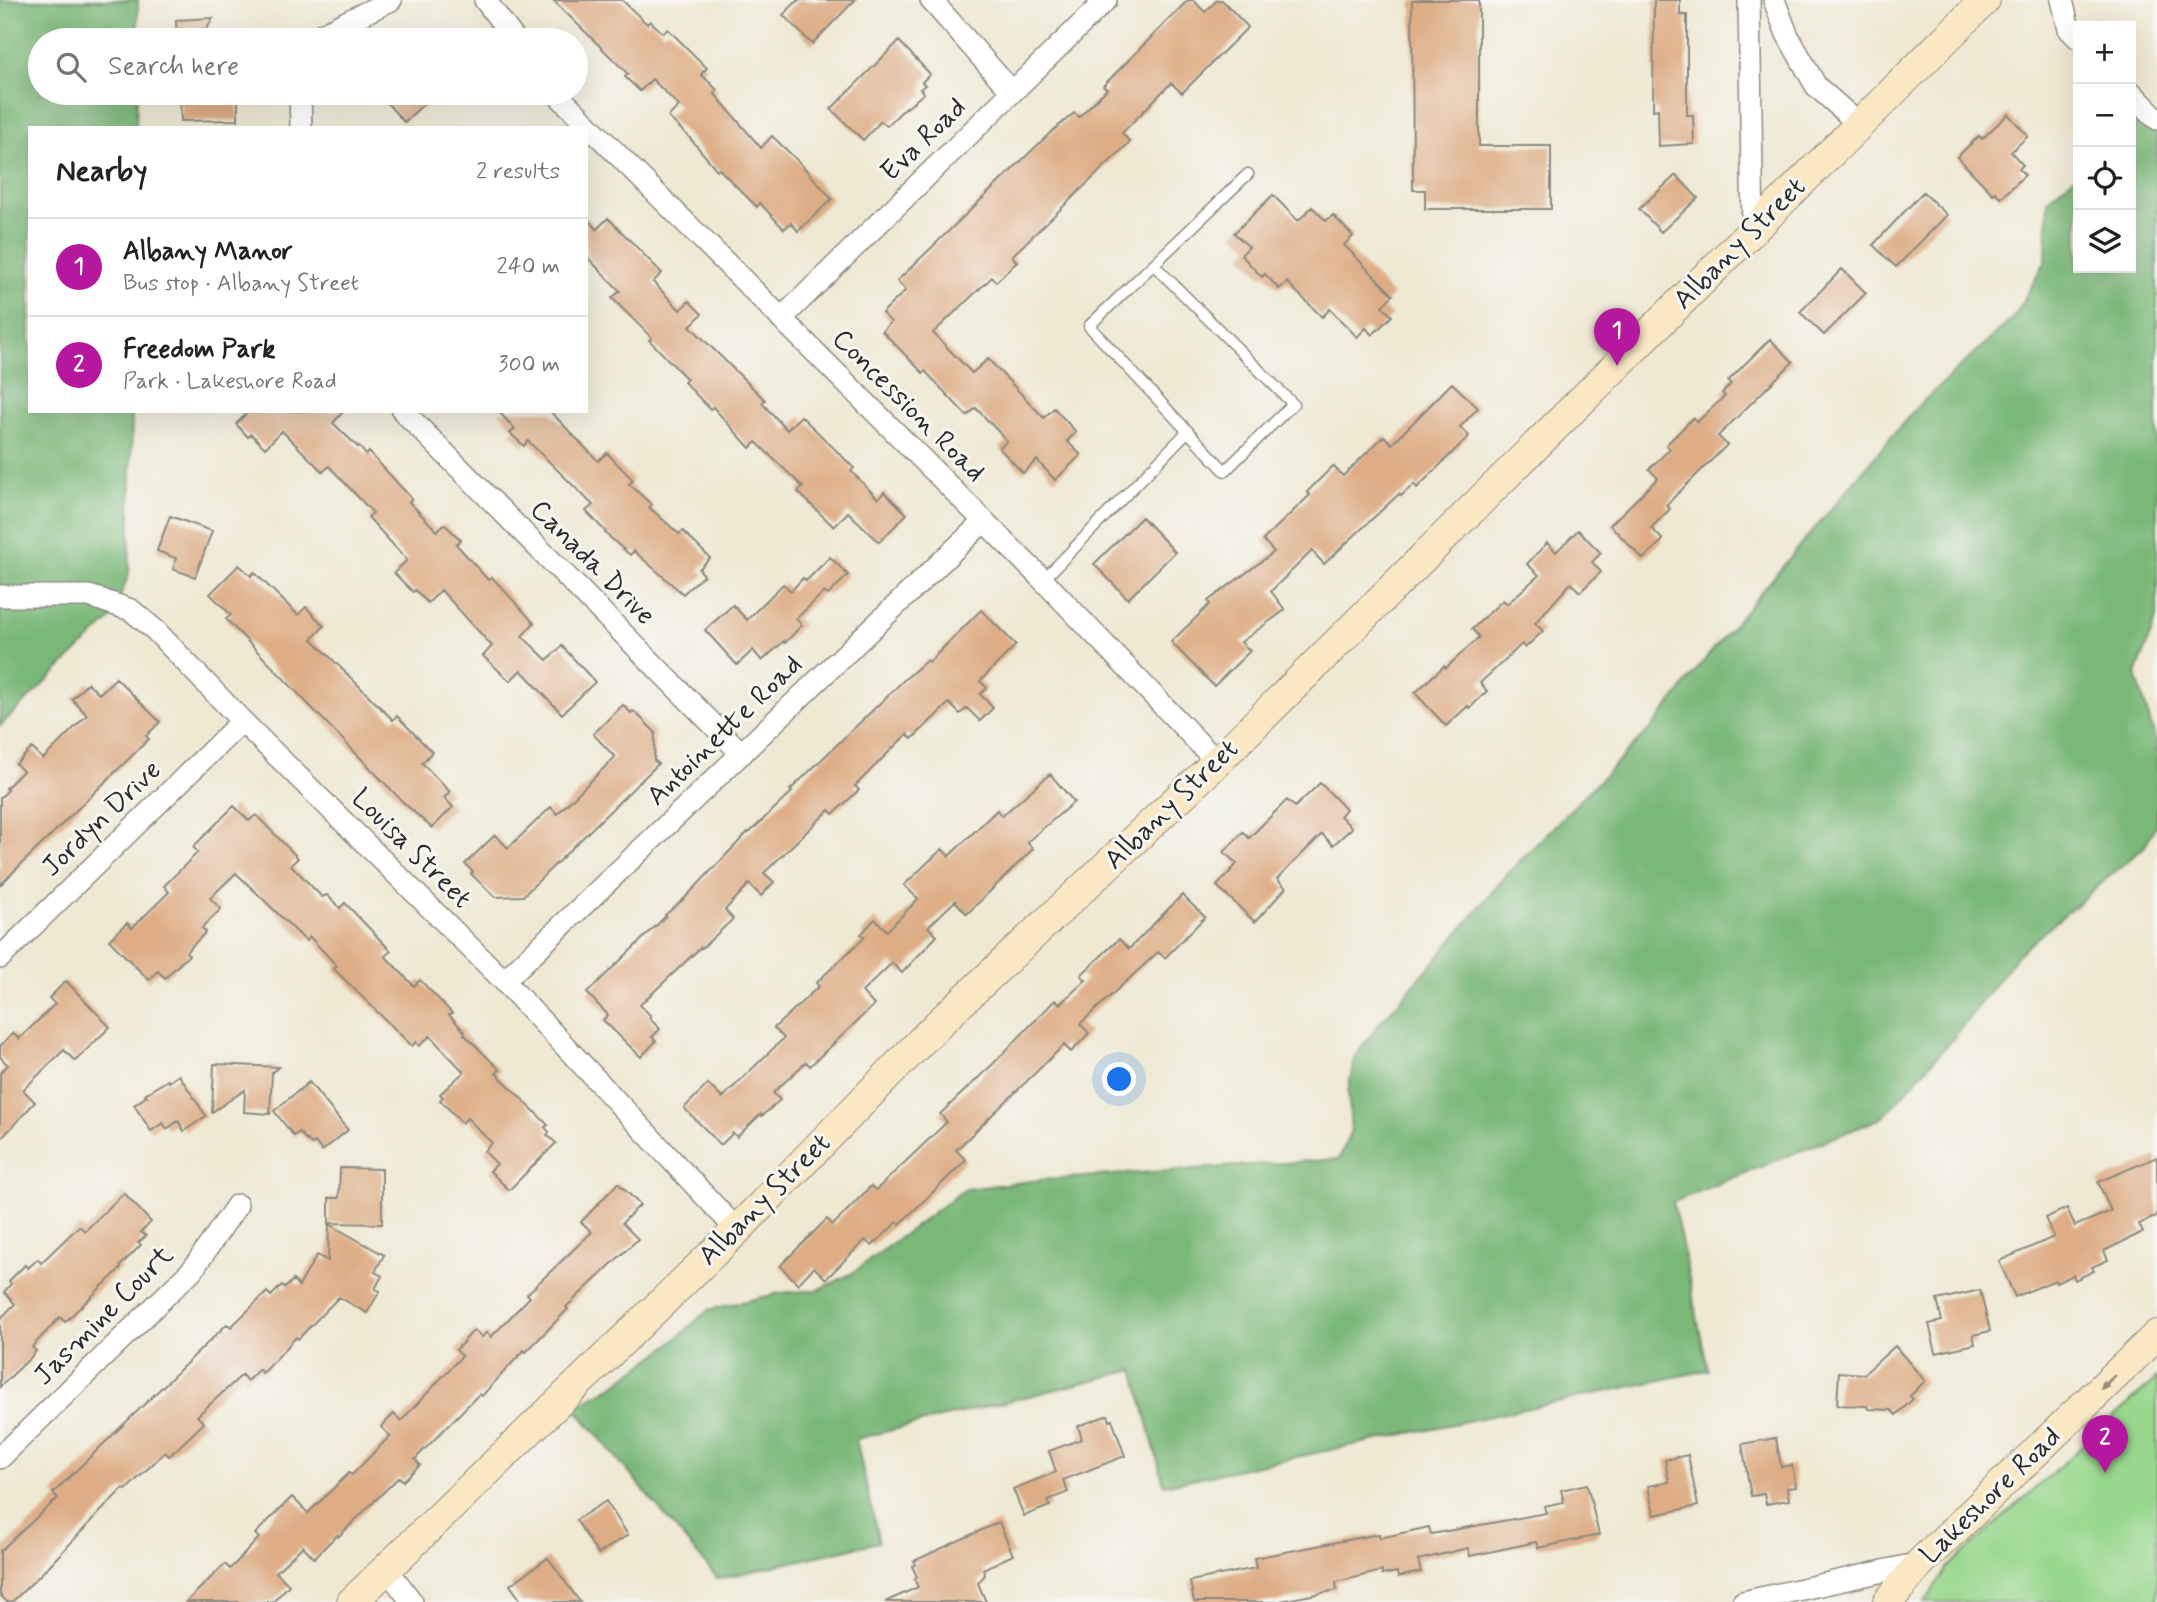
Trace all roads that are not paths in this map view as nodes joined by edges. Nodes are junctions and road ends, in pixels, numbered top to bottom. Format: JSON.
{"nodes":[{"id":1,"x":391,"y":0,"type":"edge"},
{"id":2,"x":485,"y":0,"type":"edge"},
{"id":3,"x":931,"y":0,"type":"edge"},
{"id":4,"x":1106,"y":0,"type":"edge"},
{"id":5,"x":1749,"y":0,"type":"edge"},
{"id":6,"x":1774,"y":0,"type":"edge"},
{"id":7,"x":1985,"y":0,"type":"edge"},
{"id":8,"x":2062,"y":0,"type":"edge"},
{"id":9,"x":334,"y":28,"type":"edge"},
{"id":10,"x":506,"y":28,"type":"edge"},
{"id":11,"x":2073,"y":33,"type":"edge"},
{"id":12,"x":1012,"y":92,"type":"junction"},
{"id":13,"x":2136,"y":97,"type":"edge"},
{"id":14,"x":300,"y":105,"type":"edge"},
{"id":15,"x":568,"y":105,"type":"edge"},
{"id":16,"x":2157,"y":119,"type":"edge"},
{"id":17,"x":1860,"y":125,"type":"junction"},
{"id":18,"x":301,"y":126,"type":"edge"},
{"id":19,"x":1248,"y":174,"type":"dead end"},
{"id":20,"x":1753,"y":232,"type":"junction"},
{"id":21,"x":1154,"y":265,"type":"junction"},
{"id":22,"x":781,"y":319,"type":"junction"},
{"id":23,"x":405,"y":413,"type":"edge"},
{"id":24,"x":1188,"y":431,"type":"junction"},
{"id":25,"x":984,"y":521,"type":"junction"},
{"id":26,"x":1043,"y":580,"type":"junction"},
{"id":27,"x":0,"y":596,"type":"edge"},
{"id":28,"x":242,"y":721,"type":"junction"},
{"id":29,"x":742,"y":754,"type":"junction"},
{"id":30,"x":1217,"y":762,"type":"junction"},
{"id":31,"x":0,"y":958,"type":"edge"},
{"id":32,"x":504,"y":981,"type":"junction"},
{"id":33,"x":237,"y":1205,"type":"dead end"},
{"id":34,"x":737,"y":1230,"type":"junction"},
{"id":35,"x":2157,"y":1335,"type":"edge"},
{"id":36,"x":0,"y":1458,"type":"edge"},
{"id":37,"x":1920,"y":1563,"type":"junction"},
{"id":38,"x":386,"y":1568,"type":"junction"},
{"id":39,"x":352,"y":1602,"type":"edge"},
{"id":40,"x":412,"y":1602,"type":"edge"},
{"id":41,"x":1744,"y":1602,"type":"edge"},
{"id":42,"x":1888,"y":1602,"type":"edge"}],
"edges":[{"from":1,"to":9,"type":"street"},
{"from":2,"to":10,"type":"street"},
{"from":3,"to":12,"type":"street"},
{"from":4,"to":12,"type":"street","name":"Eva Road"},
{"from":5,"to":20,"type":"street"},
{"from":6,"to":17,"type":"street"},
{"from":7,"to":17,"type":"street","name":"Albany Street"},
{"from":8,"to":11,"type":"street"},
{"from":12,"to":22,"type":"street","name":"Eva Road"},
{"from":13,"to":16,"type":"street"},
{"from":14,"to":18,"type":"street"},
{"from":15,"to":22,"type":"street","name":"Concession Road"},
{"from":17,"to":20,"type":"street","name":"Albany Street"},
{"from":19,"to":21,"type":"lane"},
{"from":20,"to":30,"type":"street","name":"Albany Street"},
{"from":21,"to":24,"type":"lane"},
{"from":21,"to":24,"type":"lane"},
{"from":22,"to":25,"type":"street","name":"Concession Road"},
{"from":23,"to":29,"type":"street","name":"Canada Drive"},
{"from":24,"to":26,"type":"lane"},
{"from":25,"to":26,"type":"street","name":"Concession Road"},
{"from":25,"to":29,"type":"street","name":"Antoinette Road"},
{"from":26,"to":30,"type":"street","name":"Concession Road"},
{"from":27,"to":28,"type":"street","name":"Louisa Street"},
{"from":28,"to":31,"type":"street","name":"Jordyn Drive"},
{"from":28,"to":32,"type":"street","name":"Louisa Street"},
{"from":29,"to":32,"type":"street","name":"Antoinette Road"},
{"from":30,"to":34,"type":"street","name":"Albany Street"},
{"from":32,"to":34,"type":"street","name":"Louisa Street"},
{"from":33,"to":36,"type":"street","name":"Jasmine Court"},
{"from":34,"to":38,"type":"street","name":"Albany Street"},
{"from":35,"to":37,"type":"street","name":"Lakeshore Road","one_way":true},
{"from":37,"to":41,"type":"street"},
{"from":37,"to":42,"type":"street","name":"Lakeshore Road"},
{"from":38,"to":39,"type":"street","name":"Albany Street"},
{"from":38,"to":40,"type":"street"}]}
